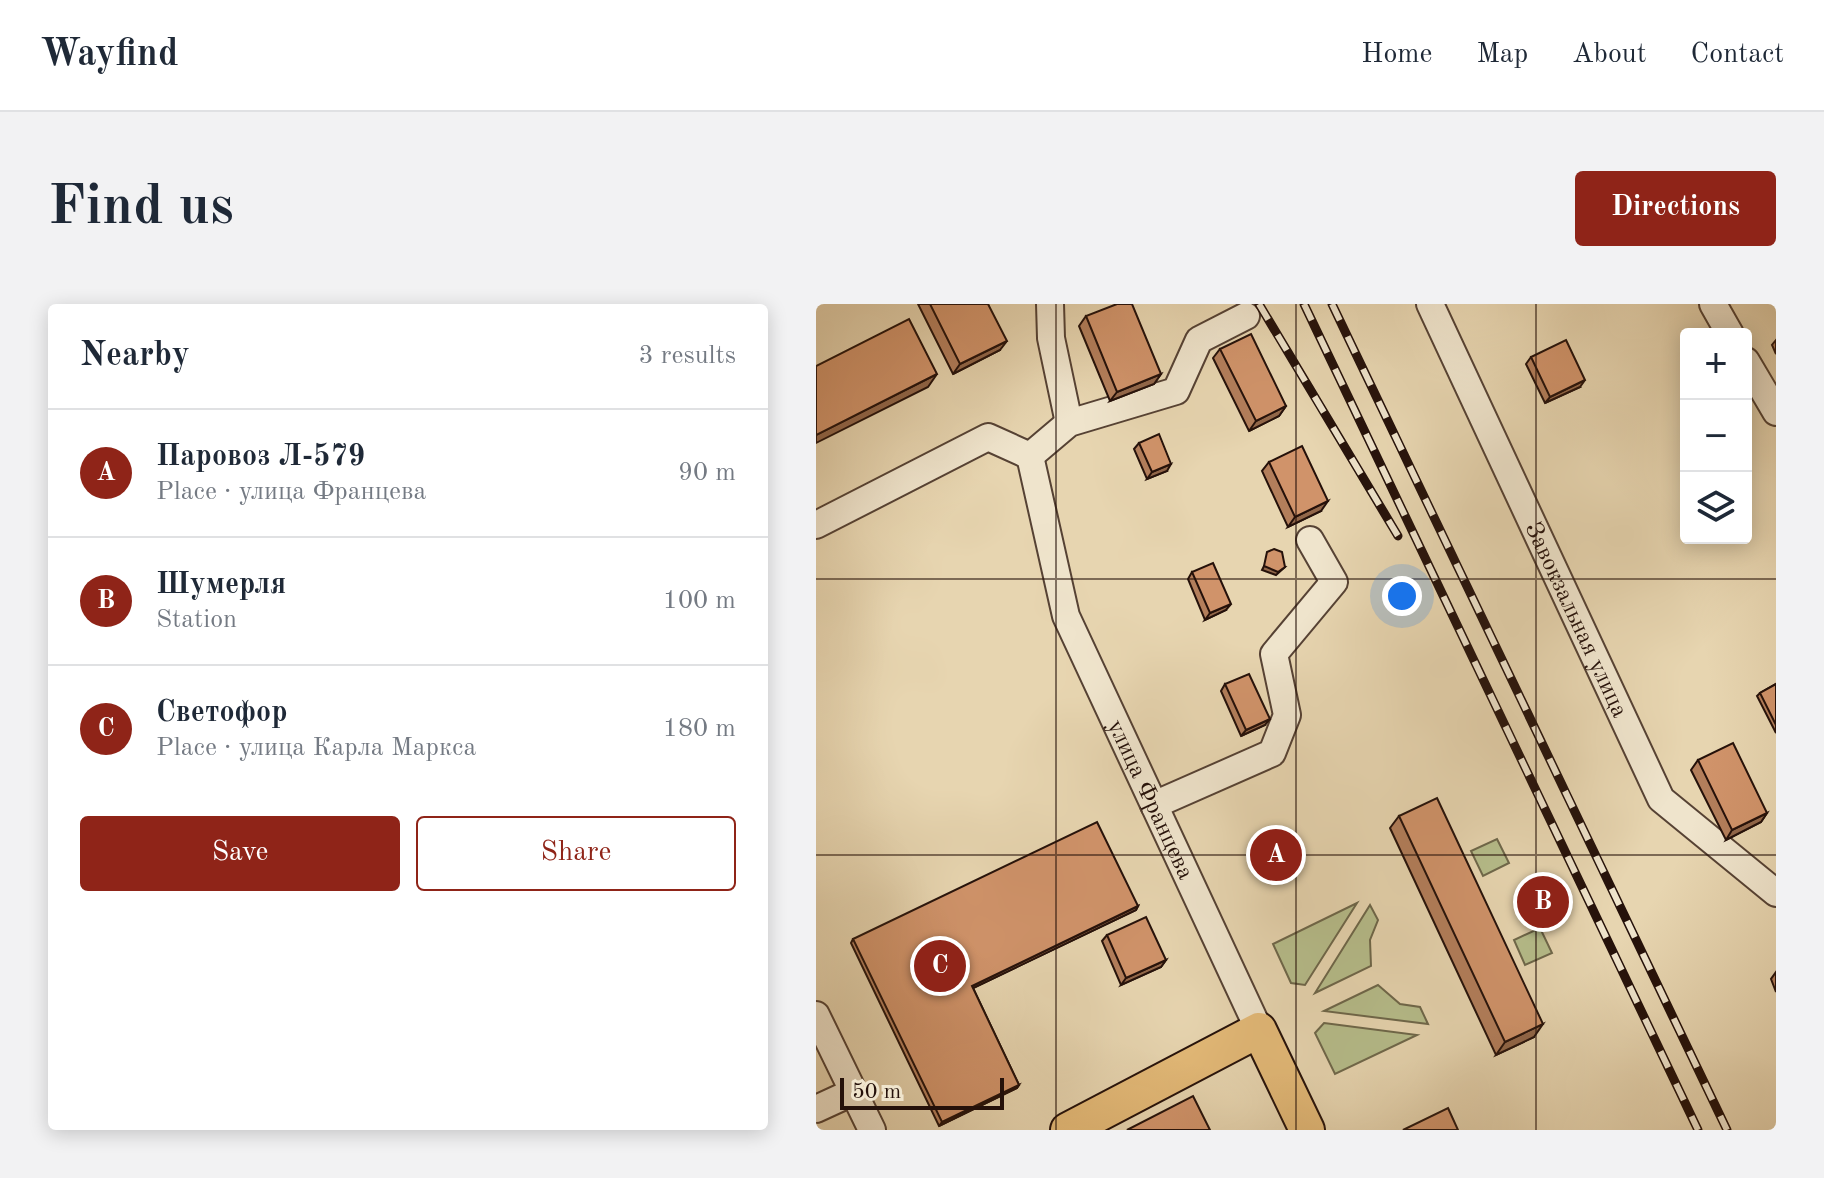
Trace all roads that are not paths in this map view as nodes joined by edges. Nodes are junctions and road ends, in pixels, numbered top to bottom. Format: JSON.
{"nodes":[{"id":1,"x":1050,"y":304,"type":"edge"},
{"id":2,"x":1430,"y":304,"type":"edge"},
{"id":3,"x":1713,"y":304,"type":"edge"},
{"id":4,"x":1246,"y":316,"type":"dead end"},
{"id":5,"x":1727,"y":328,"type":"edge"},
{"id":6,"x":1752,"y":371,"type":"edge"},
{"id":7,"x":1776,"y":412,"type":"edge"},
{"id":8,"x":1069,"y":423,"type":"junction"},
{"id":9,"x":1030,"y":456,"type":"junction"},
{"id":10,"x":816,"y":525,"type":"edge"},
{"id":11,"x":1310,"y":540,"type":"dead end"},
{"id":12,"x":1154,"y":805,"type":"junction"},
{"id":13,"x":1776,"y":893,"type":"edge"},
{"id":14,"x":816,"y":1015,"type":"edge"},
{"id":15,"x":1259,"y":1030,"type":"junction"},
{"id":16,"x":853,"y":1092,"type":"junction"},
{"id":17,"x":816,"y":1109,"type":"edge"},
{"id":18,"x":872,"y":1130,"type":"edge"},
{"id":19,"x":1068,"y":1130,"type":"edge"},
{"id":20,"x":1307,"y":1130,"type":"edge"}],
"edges":[{"from":1,"to":8,"type":"street"},
{"from":2,"to":13,"type":"street","name":"Завокзальная улица"},
{"from":3,"to":5,"type":"street"},
{"from":4,"to":8,"type":"street"},
{"from":6,"to":7,"type":"street"},
{"from":8,"to":9,"type":"street"},
{"from":9,"to":10,"type":"street"},
{"from":9,"to":12,"type":"street","name":"улица Францева"},
{"from":11,"to":12,"type":"street"},
{"from":12,"to":15,"type":"street","name":"улица Францева"},
{"from":14,"to":16,"type":"street"},
{"from":15,"to":19,"type":"main road"},
{"from":15,"to":20,"type":"main road","name":"улица Францева"},
{"from":16,"to":17,"type":"street"},
{"from":16,"to":18,"type":"street"}]}
